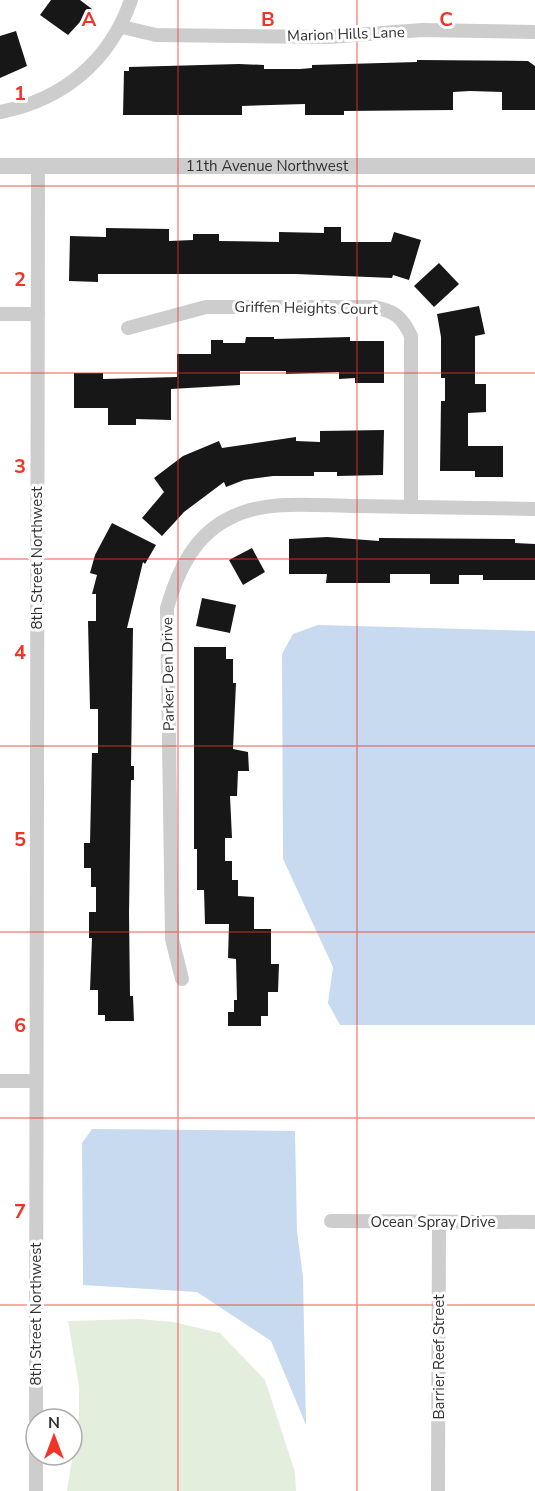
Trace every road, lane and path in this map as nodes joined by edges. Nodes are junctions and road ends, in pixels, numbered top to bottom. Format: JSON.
{"nodes":[{"id":1,"x":131,"y":0,"type":"edge"},
{"id":2,"x":122,"y":27,"type":"junction"},
{"id":3,"x":535,"y":32,"type":"edge"},
{"id":4,"x":0,"y":112,"type":"edge"},
{"id":5,"x":0,"y":166,"type":"edge"},
{"id":6,"x":38,"y":166,"type":"junction"},
{"id":7,"x":535,"y":166,"type":"edge"},
{"id":8,"x":0,"y":314,"type":"edge"},
{"id":9,"x":38,"y":314,"type":"junction"},
{"id":10,"x":128,"y":328,"type":"dead end"},
{"id":11,"x":411,"y":507,"type":"junction"},
{"id":12,"x":535,"y":509,"type":"edge"},
{"id":13,"x":182,"y":979,"type":"dead end"},
{"id":14,"x":0,"y":1081,"type":"edge"},
{"id":15,"x":36,"y":1081,"type":"junction"},
{"id":16,"x":331,"y":1221,"type":"dead end"},
{"id":17,"x":439,"y":1222,"type":"junction"},
{"id":18,"x":535,"y":1222,"type":"edge"},
{"id":19,"x":36,"y":1407,"type":"edge"},
{"id":20,"x":36,"y":1467,"type":"edge"},
{"id":21,"x":36,"y":1491,"type":"edge"},
{"id":22,"x":438,"y":1491,"type":"edge"}],
"edges":[{"from":1,"to":2,"type":"street"},
{"from":2,"to":3,"type":"street","name":"Marion Hills Lane"},
{"from":2,"to":4,"type":"street"},
{"from":5,"to":6,"type":"street","name":"11th Avenue Northwest"},
{"from":6,"to":7,"type":"street","name":"11th Avenue Northwest"},
{"from":6,"to":9,"type":"street","name":"8th Street Northwest"},
{"from":8,"to":9,"type":"street"},
{"from":9,"to":15,"type":"street","name":"8th Street Northwest"},
{"from":10,"to":11,"type":"street","name":"Griffen Heights Court"},
{"from":11,"to":12,"type":"street","name":"Parker Den Drive"},
{"from":11,"to":13,"type":"street","name":"Parker Den Drive"},
{"from":14,"to":15,"type":"street"},
{"from":15,"to":19,"type":"street","name":"8th Street Northwest"},
{"from":16,"to":17,"type":"street","name":"Ocean Spray Drive"},
{"from":17,"to":18,"type":"street","name":"Ocean Spray Drive"},
{"from":17,"to":22,"type":"street","name":"Barrier Reef Street"},
{"from":20,"to":21,"type":"street"}]}
